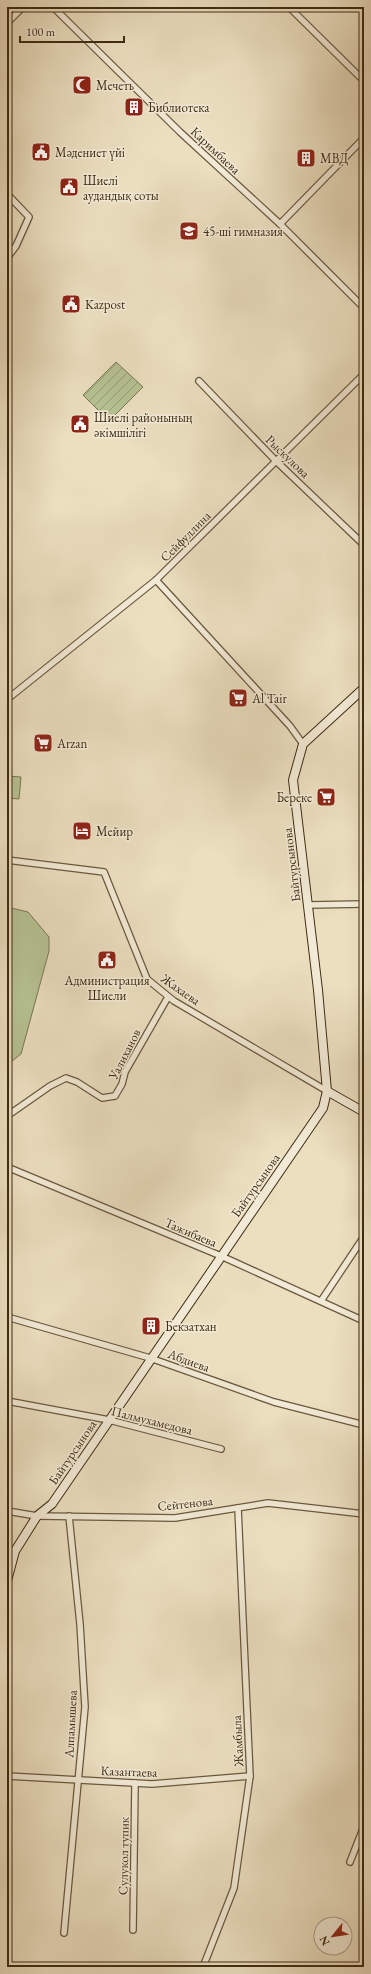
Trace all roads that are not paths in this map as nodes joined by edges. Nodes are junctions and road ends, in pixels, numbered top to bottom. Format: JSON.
{"nodes":[{"id":1,"x":23,"y":7,"type":"edge"},
{"id":2,"x":53,"y":7,"type":"edge"},
{"id":3,"x":289,"y":7,"type":"edge"},
{"id":4,"x":7,"y":23,"type":"edge"},
{"id":5,"x":364,"y":81,"type":"edge"},
{"id":6,"x":364,"y":138,"type":"edge"},
{"id":7,"x":7,"y":194,"type":"edge"},
{"id":8,"x":280,"y":224,"type":"junction"},
{"id":9,"x":7,"y":258,"type":"edge"},
{"id":10,"x":364,"y":308,"type":"edge"},
{"id":11,"x":364,"y":374,"type":"edge"},
{"id":12,"x":199,"y":381,"type":"dead end"},
{"id":13,"x":276,"y":461,"type":"junction"},
{"id":14,"x":364,"y":545,"type":"edge"},
{"id":15,"x":156,"y":580,"type":"junction"},
{"id":16,"x":364,"y":688,"type":"edge"},
{"id":17,"x":7,"y":697,"type":"edge"},
{"id":18,"x":303,"y":744,"type":"junction"},
{"id":19,"x":7,"y":860,"type":"edge"},
{"id":20,"x":364,"y":904,"type":"edge"},
{"id":21,"x":308,"y":905,"type":"junction"},
{"id":22,"x":168,"y":997,"type":"junction"},
{"id":23,"x":327,"y":1091,"type":"junction"},
{"id":24,"x":364,"y":1112,"type":"edge"},
{"id":25,"x":7,"y":1116,"type":"edge"},
{"id":26,"x":7,"y":1167,"type":"edge"},
{"id":27,"x":363,"y":1238,"type":"dead end"},
{"id":28,"x":221,"y":1256,"type":"junction"},
{"id":29,"x":321,"y":1301,"type":"junction"},
{"id":30,"x":7,"y":1317,"type":"edge"},
{"id":31,"x":364,"y":1321,"type":"edge"},
{"id":32,"x":150,"y":1358,"type":"junction"},
{"id":33,"x":7,"y":1401,"type":"edge"},
{"id":34,"x":109,"y":1420,"type":"junction"},
{"id":35,"x":364,"y":1425,"type":"edge"},
{"id":36,"x":221,"y":1449,"type":"dead end"},
{"id":37,"x":238,"y":1508,"type":"junction"},
{"id":38,"x":7,"y":1511,"type":"edge"},
{"id":39,"x":364,"y":1514,"type":"edge"},
{"id":40,"x":37,"y":1516,"type":"junction"},
{"id":41,"x":69,"y":1516,"type":"junction"},
{"id":42,"x":7,"y":1581,"type":"edge"},
{"id":43,"x":7,"y":1776,"type":"edge"},
{"id":44,"x":250,"y":1776,"type":"junction"},
{"id":45,"x":77,"y":1780,"type":"junction"},
{"id":46,"x":135,"y":1783,"type":"junction"},
{"id":47,"x":364,"y":1826,"type":"edge"},
{"id":48,"x":350,"y":1862,"type":"dead end"},
{"id":49,"x":133,"y":1930,"type":"dead end"},
{"id":50,"x":64,"y":1933,"type":"dead end"},
{"id":51,"x":203,"y":1967,"type":"edge"}],
"edges":[{"from":1,"to":4,"type":"street"},
{"from":2,"to":8,"type":"street","name":"Каримбаева"},
{"from":3,"to":5,"type":"street"},
{"from":6,"to":8,"type":"street"},
{"from":7,"to":9,"type":"street"},
{"from":8,"to":10,"type":"street","name":"Каримбаева"},
{"from":11,"to":13,"type":"street","name":"Сейфуллина"},
{"from":12,"to":13,"type":"street","name":"Рыскулова"},
{"from":13,"to":14,"type":"street","name":"Рыскулова"},
{"from":13,"to":15,"type":"street","name":"Сейфуллина"},
{"from":15,"to":17,"type":"street","name":"Сейфуллина"},
{"from":15,"to":18,"type":"street"},
{"from":16,"to":18,"type":"main road"},
{"from":18,"to":21,"type":"main road","name":"Байтурсынова"},
{"from":19,"to":22,"type":"street","name":"Жахаева"},
{"from":20,"to":21,"type":"street"},
{"from":21,"to":23,"type":"main road","name":"Байтурсынова"},
{"from":22,"to":23,"type":"street","name":"Жахаева"},
{"from":22,"to":25,"type":"street","name":"Уалиханов"},
{"from":23,"to":24,"type":"main road","name":"Жахаева"},
{"from":23,"to":28,"type":"main road","name":"Байтурсынова"},
{"from":26,"to":28,"type":"street","name":"Тажибаева"},
{"from":27,"to":29,"type":"street"},
{"from":28,"to":29,"type":"street","name":"Тажибаева"},
{"from":28,"to":32,"type":"main road","name":"Байтурсынова"},
{"from":29,"to":31,"type":"street","name":"Тажибаева"},
{"from":30,"to":32,"type":"street","name":"Абдиева"},
{"from":32,"to":34,"type":"main road","name":"Байтурсынова"},
{"from":32,"to":35,"type":"street","name":"Абдиева"},
{"from":33,"to":34,"type":"street","name":"Палмухамедова"},
{"from":34,"to":36,"type":"street","name":"Палмухамедова"},
{"from":34,"to":40,"type":"main road","name":"Байтурсынова"},
{"from":37,"to":39,"type":"street","name":"Сейтенова"},
{"from":37,"to":41,"type":"street","name":"Сейтенова"},
{"from":37,"to":44,"type":"street","name":"Жамбыла"},
{"from":38,"to":40,"type":"street","name":"Сейтенова"},
{"from":40,"to":41,"type":"street","name":"Сейтенова"},
{"from":40,"to":42,"type":"main road","name":"Байтурсынова"},
{"from":41,"to":45,"type":"street","name":"Алпамышева"},
{"from":43,"to":45,"type":"street","name":"Казантаева"},
{"from":44,"to":46,"type":"street","name":"Казантаева"},
{"from":44,"to":51,"type":"street","name":"Жамбыла"},
{"from":45,"to":46,"type":"street","name":"Казантаева"},
{"from":45,"to":50,"type":"street","name":"Алпамышева"},
{"from":46,"to":49,"type":"street","name":"Сулукол тупик"},
{"from":47,"to":48,"type":"street"}]}
